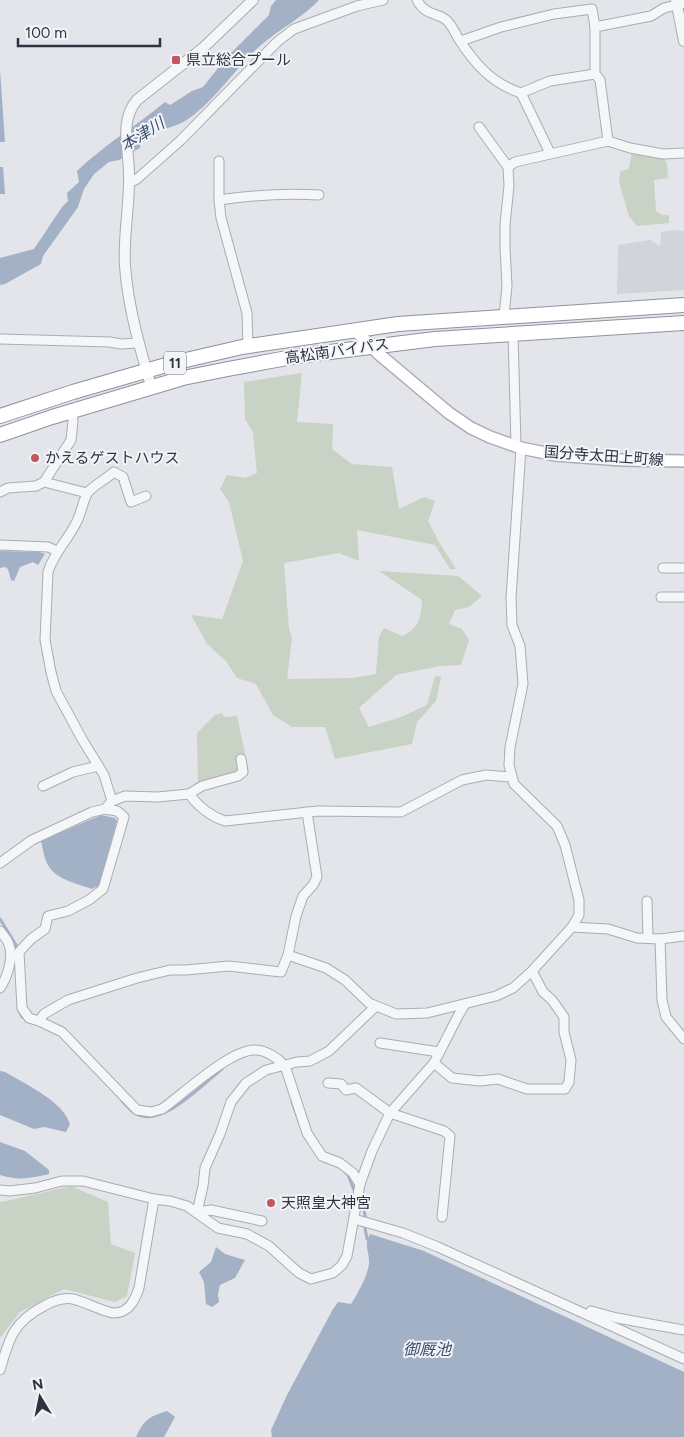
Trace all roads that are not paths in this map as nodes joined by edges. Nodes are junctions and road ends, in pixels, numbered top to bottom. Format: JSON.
{"nodes":[{"id":1,"x":253,"y":0,"type":"edge"},
{"id":2,"x":383,"y":0,"type":"edge"},
{"id":3,"x":417,"y":0,"type":"edge"},
{"id":4,"x":679,"y":3,"type":"edge"},
{"id":5,"x":594,"y":27,"type":"junction"},
{"id":6,"x":684,"y":41,"type":"edge"},
{"id":7,"x":460,"y":42,"type":"junction"},
{"id":8,"x":595,"y":74,"type":"junction"},
{"id":9,"x":521,"y":93,"type":"junction"},
{"id":10,"x":479,"y":127,"type":"dead end"},
{"id":11,"x":608,"y":141,"type":"junction"},
{"id":12,"x":550,"y":153,"type":"junction"},
{"id":13,"x":684,"y":153,"type":"edge"},
{"id":14,"x":218,"y":161,"type":"dead end"},
{"id":15,"x":508,"y":167,"type":"junction"},
{"id":16,"x":129,"y":178,"type":"junction"},
{"id":17,"x":319,"y":195,"type":"dead end"},
{"id":18,"x":219,"y":200,"type":"junction"},
{"id":19,"x":684,"y":305,"type":"edge"},
{"id":20,"x":504,"y":316,"type":"junction"},
{"id":21,"x":684,"y":323,"type":"edge"},
{"id":22,"x":355,"y":330,"type":"junction"},
{"id":23,"x":514,"y":334,"type":"junction"},
{"id":24,"x":0,"y":338,"type":"edge"},
{"id":25,"x":138,"y":343,"type":"junction"},
{"id":26,"x":248,"y":346,"type":"junction"},
{"id":27,"x":370,"y":346,"type":"junction"},
{"id":28,"x":146,"y":371,"type":"junction"},
{"id":29,"x":152,"y":389,"type":"junction"},
{"id":30,"x":72,"y":411,"type":"junction"},
{"id":31,"x":0,"y":416,"type":"edge"},
{"id":32,"x":0,"y":435,"type":"edge"},
{"id":33,"x":519,"y":446,"type":"junction"},
{"id":34,"x":684,"y":461,"type":"edge"},
{"id":35,"x":44,"y":482,"type":"junction"},
{"id":36,"x":0,"y":492,"type":"edge"},
{"id":37,"x":87,"y":493,"type":"junction"},
{"id":38,"x":146,"y":496,"type":"dead end"},
{"id":39,"x":0,"y":545,"type":"edge"},
{"id":40,"x":57,"y":551,"type":"junction"},
{"id":41,"x":663,"y":568,"type":"dead end"},
{"id":42,"x":684,"y":568,"type":"edge"},
{"id":43,"x":661,"y":597,"type":"dead end"},
{"id":44,"x":684,"y":597,"type":"edge"},
{"id":45,"x":241,"y":759,"type":"dead end"},
{"id":46,"x":98,"y":766,"type":"junction"},
{"id":47,"x":511,"y":777,"type":"junction"},
{"id":48,"x":43,"y":786,"type":"dead end"},
{"id":49,"x":190,"y":794,"type":"junction"},
{"id":50,"x":112,"y":801,"type":"junction"},
{"id":51,"x":105,"y":809,"type":"junction"},
{"id":52,"x":307,"y":812,"type":"junction"},
{"id":53,"x":0,"y":863,"type":"edge"},
{"id":54,"x":647,"y":901,"type":"dead end"},
{"id":55,"x":572,"y":927,"type":"junction"},
{"id":56,"x":0,"y":931,"type":"edge"},
{"id":57,"x":684,"y":936,"type":"edge"},
{"id":58,"x":648,"y":938,"type":"junction"},
{"id":59,"x":660,"y":939,"type":"junction"},
{"id":60,"x":288,"y":955,"type":"junction"},
{"id":61,"x":532,"y":971,"type":"junction"},
{"id":62,"x":0,"y":988,"type":"edge"},
{"id":63,"x":465,"y":1004,"type":"junction"},
{"id":64,"x":376,"y":1006,"type":"junction"},
{"id":65,"x":39,"y":1021,"type":"junction"},
{"id":66,"x":684,"y":1039,"type":"edge"},
{"id":67,"x":380,"y":1043,"type":"dead end"},
{"id":68,"x":439,"y":1052,"type":"junction"},
{"id":69,"x":434,"y":1062,"type":"junction"},
{"id":70,"x":285,"y":1066,"type":"junction"},
{"id":71,"x":328,"y":1083,"type":"dead end"},
{"id":72,"x":390,"y":1113,"type":"junction"},
{"id":73,"x":360,"y":1184,"type":"junction"},
{"id":74,"x":0,"y":1190,"type":"edge"},
{"id":75,"x":154,"y":1199,"type":"junction"},
{"id":76,"x":197,"y":1212,"type":"junction"},
{"id":77,"x":442,"y":1217,"type":"dead end"},
{"id":78,"x":354,"y":1219,"type":"junction"},
{"id":79,"x":262,"y":1221,"type":"dead end"},
{"id":80,"x":560,"y":1301,"type":"junction"},
{"id":81,"x":684,"y":1330,"type":"edge"},
{"id":82,"x":684,"y":1359,"type":"edge"},
{"id":83,"x":0,"y":1370,"type":"edge"}],
"edges":[{"from":1,"to":16,"type":"street"},
{"from":2,"to":16,"type":"street"},
{"from":3,"to":7,"type":"street"},
{"from":4,"to":5,"type":"street"},
{"from":4,"to":6,"type":"street"},
{"from":5,"to":7,"type":"street"},
{"from":5,"to":8,"type":"street"},
{"from":7,"to":9,"type":"street"},
{"from":8,"to":9,"type":"street"},
{"from":8,"to":11,"type":"street"},
{"from":9,"to":12,"type":"street"},
{"from":10,"to":15,"type":"street"},
{"from":11,"to":12,"type":"street"},
{"from":11,"to":13,"type":"street"},
{"from":12,"to":15,"type":"street"},
{"from":14,"to":18,"type":"street"},
{"from":15,"to":20,"type":"street"},
{"from":16,"to":25,"type":"street"},
{"from":17,"to":18,"type":"street"},
{"from":18,"to":26,"type":"street"},
{"from":19,"to":20,"type":"highway","name":"高松南バイパス","number":"11"},
{"from":20,"to":22,"type":"highway","name":"高松南バイパス","number":"11"},
{"from":21,"to":23,"type":"highway","name":"高松南バイパス","number":"11"},
{"from":22,"to":26,"type":"highway","name":"高松南バイパス","number":"11"},
{"from":22,"to":27,"type":"main road","name":"国分寺太田上町線"},
{"from":23,"to":27,"type":"highway","name":"高松南バイパス","number":"11"},
{"from":23,"to":33,"type":"street"},
{"from":24,"to":25,"type":"street"},
{"from":25,"to":28,"type":"street"},
{"from":26,"to":28,"type":"highway","name":"高松南バイパス","number":"11"},
{"from":27,"to":29,"type":"highway","name":"高松南バイパス","number":"11"},
{"from":27,"to":33,"type":"main road","name":"国分寺太田上町線"},
{"from":28,"to":29,"type":"street"},
{"from":28,"to":31,"type":"highway","name":"高松南バイパス","number":"11"},
{"from":29,"to":30,"type":"highway","name":"高松南バイパス","number":"11"},
{"from":30,"to":32,"type":"highway","name":"高松南バイパス","number":"11"},
{"from":30,"to":35,"type":"street"},
{"from":33,"to":34,"type":"main road","name":"国分寺太田上町線"},
{"from":33,"to":47,"type":"street"},
{"from":35,"to":36,"type":"street"},
{"from":35,"to":37,"type":"street"},
{"from":37,"to":38,"type":"street"},
{"from":37,"to":40,"type":"street"},
{"from":39,"to":40,"type":"street"},
{"from":40,"to":46,"type":"street"},
{"from":41,"to":42,"type":"street"},
{"from":43,"to":44,"type":"street"},
{"from":45,"to":49,"type":"street"},
{"from":46,"to":48,"type":"street"},
{"from":46,"to":50,"type":"street"},
{"from":47,"to":52,"type":"street"},
{"from":47,"to":55,"type":"street"},
{"from":49,"to":50,"type":"street"},
{"from":49,"to":52,"type":"street"},
{"from":50,"to":51,"type":"street"},
{"from":51,"to":53,"type":"street"},
{"from":51,"to":65,"type":"street"},
{"from":52,"to":60,"type":"street"},
{"from":54,"to":58,"type":"street"},
{"from":55,"to":58,"type":"street"},
{"from":55,"to":61,"type":"street"},
{"from":56,"to":62,"type":"street"},
{"from":57,"to":59,"type":"street"},
{"from":58,"to":59,"type":"street"},
{"from":59,"to":66,"type":"street"},
{"from":60,"to":64,"type":"street"},
{"from":60,"to":65,"type":"street"},
{"from":61,"to":63,"type":"street"},
{"from":61,"to":69,"type":"street"},
{"from":63,"to":64,"type":"street"},
{"from":63,"to":68,"type":"street"},
{"from":64,"to":70,"type":"street"},
{"from":65,"to":70,"type":"street"},
{"from":67,"to":68,"type":"street"},
{"from":68,"to":69,"type":"street"},
{"from":69,"to":72,"type":"street"},
{"from":70,"to":73,"type":"street"},
{"from":70,"to":76,"type":"street"},
{"from":71,"to":72,"type":"street"},
{"from":72,"to":73,"type":"street"},
{"from":72,"to":77,"type":"street"},
{"from":73,"to":78,"type":"street"},
{"from":74,"to":75,"type":"street"},
{"from":75,"to":76,"type":"street"},
{"from":75,"to":83,"type":"street"},
{"from":76,"to":78,"type":"street"},
{"from":76,"to":79,"type":"street"},
{"from":78,"to":80,"type":"street"},
{"from":80,"to":81,"type":"street"},
{"from":80,"to":82,"type":"street"}]}
